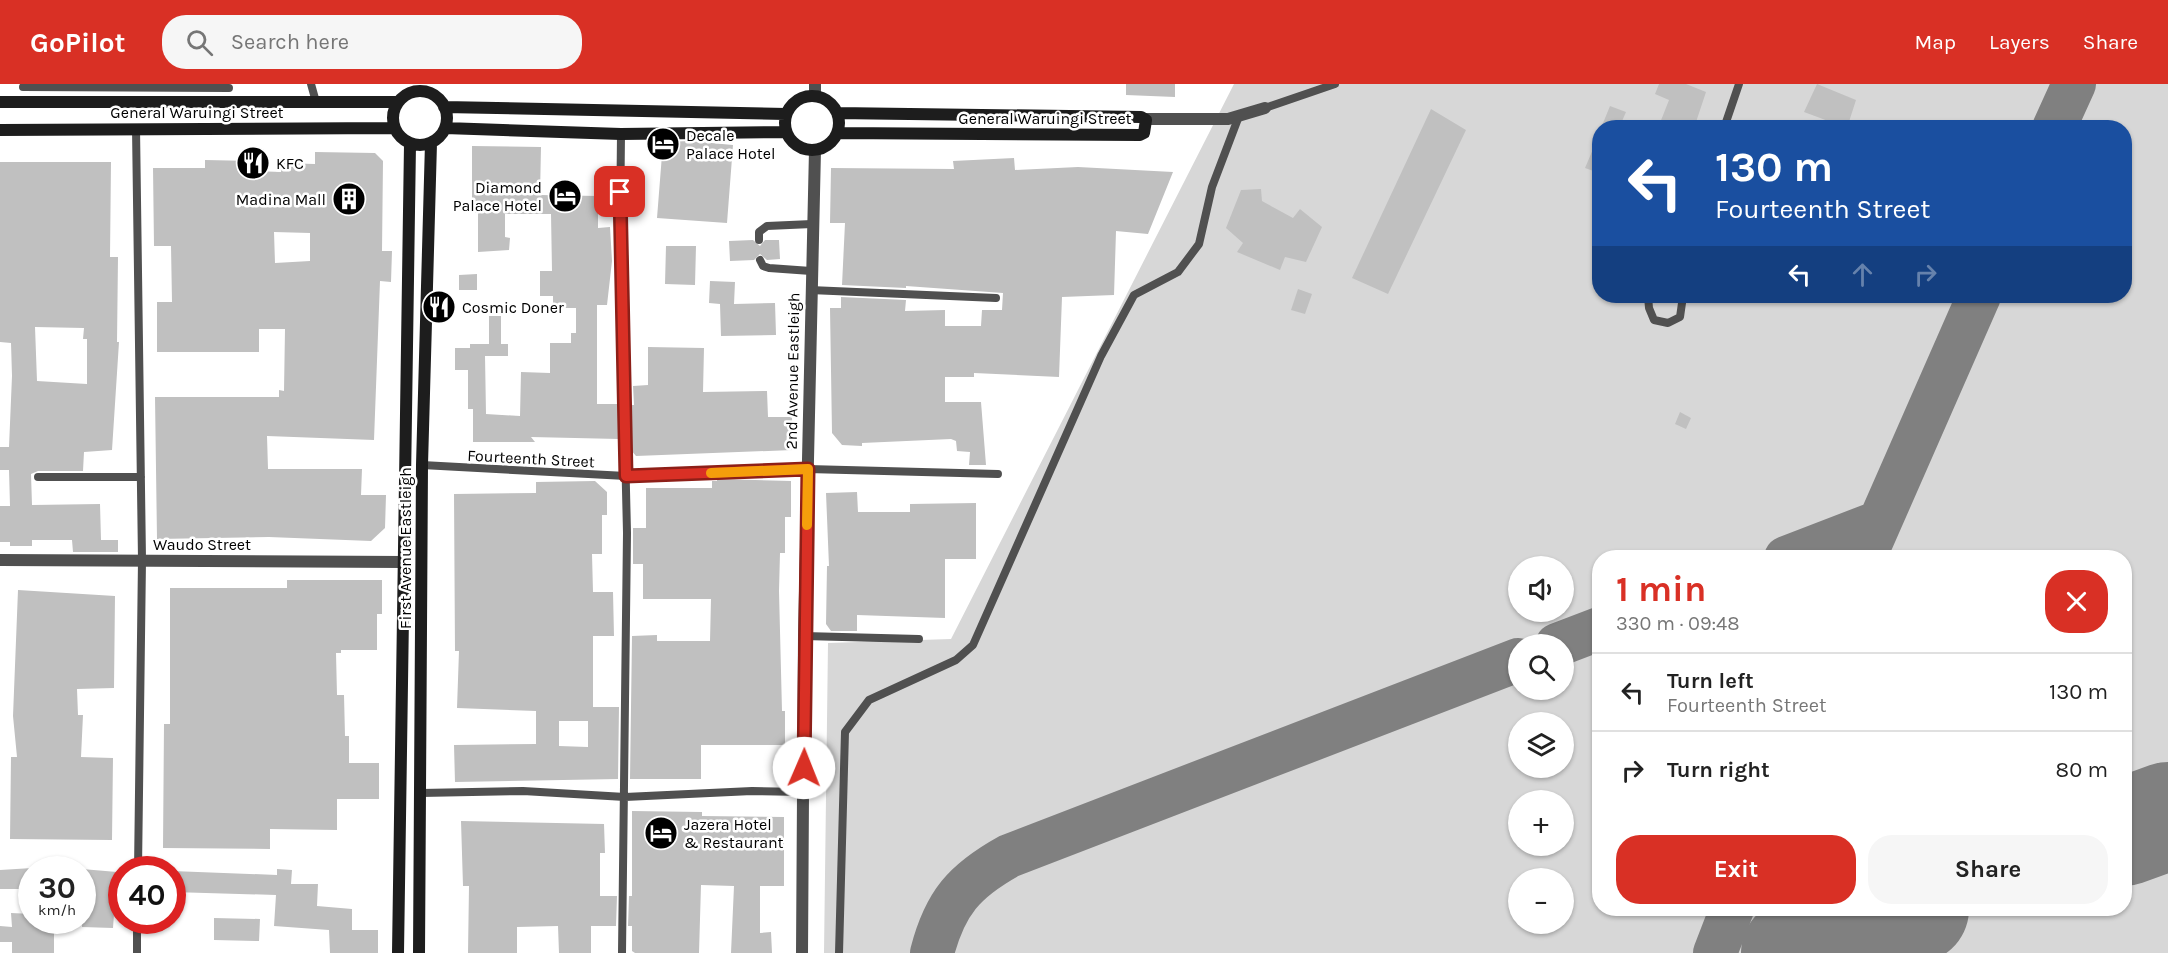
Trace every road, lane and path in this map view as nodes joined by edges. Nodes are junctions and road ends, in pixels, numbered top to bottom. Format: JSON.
{"nodes":[{"id":1,"x":310,"y":84,"type":"edge"},
{"id":2,"x":1335,"y":84,"type":"edge"},
{"id":3,"x":1739,"y":84,"type":"edge"},
{"id":4,"x":23,"y":85,"type":"edge"},
{"id":5,"x":229,"y":86,"type":"edge"},
{"id":6,"x":428,"y":88,"type":"edge"},
{"id":7,"x":815,"y":90,"type":"edge"},
{"id":8,"x":405,"y":93,"type":"edge"},
{"id":9,"x":22,"y":101,"type":"junction"},
{"id":10,"x":0,"y":102,"type":"edge"},
{"id":11,"x":316,"y":102,"type":"junction"},
{"id":12,"x":229,"y":103,"type":"junction"},
{"id":13,"x":444,"y":107,"type":"junction"},
{"id":14,"x":1265,"y":108,"type":"joint"},
{"id":15,"x":837,"y":113,"type":"junction"},
{"id":16,"x":786,"y":114,"type":"junction"},
{"id":17,"x":1239,"y":116,"type":"junction"},
{"id":18,"x":1145,"y":119,"type":"junction"},
{"id":19,"x":1727,"y":120,"type":"edge"},
{"id":20,"x":136,"y":128,"type":"junction"},
{"id":21,"x":394,"y":128,"type":"junction"},
{"id":22,"x":445,"y":128,"type":"junction"},
{"id":23,"x":0,"y":130,"type":"edge"},
{"id":24,"x":786,"y":132,"type":"junction"},
{"id":25,"x":837,"y":133,"type":"junction"},
{"id":26,"x":621,"y":134,"type":"junction"},
{"id":27,"x":431,"y":143,"type":"junction"},
{"id":28,"x":410,"y":144,"type":"junction"},
{"id":29,"x":815,"y":150,"type":"junction"},
{"id":30,"x":812,"y":224,"type":"junction"},
{"id":31,"x":759,"y":240,"type":"dead end"},
{"id":32,"x":760,"y":260,"type":"dead end"},
{"id":33,"x":811,"y":271,"type":"junction"},
{"id":34,"x":810,"y":290,"type":"junction"},
{"id":35,"x":996,"y":298,"type":"dead end"},
{"id":36,"x":1649,"y":303,"type":"edge"},
{"id":37,"x":1682,"y":303,"type":"edge"},
{"id":38,"x":422,"y":465,"type":"junction"},
{"id":39,"x":808,"y":469,"type":"junction"},
{"id":40,"x":998,"y":474,"type":"dead end"},
{"id":41,"x":626,"y":476,"type":"junction"},
{"id":42,"x":38,"y":477,"type":"dead end"},
{"id":43,"x":141,"y":477,"type":"junction"},
{"id":44,"x":0,"y":560,"type":"edge"},
{"id":45,"x":142,"y":560,"type":"junction"},
{"id":46,"x":404,"y":562,"type":"junction"},
{"id":47,"x":804,"y":636,"type":"junction"},
{"id":48,"x":919,"y":639,"type":"dead end"},
{"id":49,"x":804,"y":792,"type":"junction"},
{"id":50,"x":422,"y":793,"type":"junction"},
{"id":51,"x":625,"y":796,"type":"junction"},
{"id":52,"x":138,"y":856,"type":"edge"},
{"id":53,"x":137,"y":934,"type":"edge"},
{"id":54,"x":137,"y":953,"type":"edge"},
{"id":55,"x":398,"y":953,"type":"edge"},
{"id":56,"x":419,"y":953,"type":"edge"},
{"id":57,"x":622,"y":953,"type":"edge"},
{"id":58,"x":802,"y":953,"type":"edge"},
{"id":59,"x":839,"y":953,"type":"edge"}],
"edges":[{"from":1,"to":11,"type":"lane"},
{"from":2,"to":14,"type":"lane"},
{"from":3,"to":19,"type":"lane"},
{"from":4,"to":5,"type":"lane"},
{"from":4,"to":9,"type":"lane"},
{"from":5,"to":12,"type":"lane"},
{"from":6,"to":8,"type":"main road"},
{"from":6,"to":13,"type":"main road"},
{"from":7,"to":15,"type":"main road"},
{"from":7,"to":16,"type":"main road"},
{"from":8,"to":11,"type":"main road","name":"General Waruingi Street"},
{"from":8,"to":21,"type":"main road"},
{"from":9,"to":10,"type":"main road","name":"General Waruingi Street"},
{"from":9,"to":12,"type":"main road","name":"General Waruingi Street"},
{"from":11,"to":12,"type":"main road","name":"General Waruingi Street"},
{"from":13,"to":16,"type":"main road"},
{"from":13,"to":22,"type":"main road"},
{"from":14,"to":17,"type":"street"},
{"from":15,"to":18,"type":"main road","name":"General Waruingi Street"},
{"from":15,"to":25,"type":"main road"},
{"from":16,"to":24,"type":"main road"},
{"from":17,"to":18,"type":"street"},
{"from":17,"to":59,"type":"lane"},
{"from":18,"to":25,"type":"main road","name":"General Waruingi Street"},
{"from":20,"to":21,"type":"main road","name":"General Waruingi Street"},
{"from":20,"to":23,"type":"main road","name":"General Waruingi Street"},
{"from":20,"to":43,"type":"lane"},
{"from":21,"to":28,"type":"main road"},
{"from":22,"to":26,"type":"main road"},
{"from":22,"to":27,"type":"main road"},
{"from":24,"to":26,"type":"main road"},
{"from":24,"to":29,"type":"main road"},
{"from":25,"to":29,"type":"main road"},
{"from":26,"to":41,"type":"lane"},
{"from":27,"to":28,"type":"main road"},
{"from":27,"to":38,"type":"main road","name":"First Avenue Eastleigh"},
{"from":28,"to":46,"type":"main road","name":"First Avenue Eastleigh"},
{"from":29,"to":30,"type":"street","name":"2nd Avenue Eastleigh"},
{"from":30,"to":31,"type":"lane"},
{"from":30,"to":33,"type":"street","name":"2nd Avenue Eastleigh"},
{"from":32,"to":33,"type":"lane"},
{"from":33,"to":34,"type":"street","name":"2nd Avenue Eastleigh"},
{"from":34,"to":35,"type":"lane"},
{"from":34,"to":39,"type":"street","name":"2nd Avenue Eastleigh"},
{"from":36,"to":37,"type":"lane"},
{"from":38,"to":41,"type":"lane","name":"Fourteenth Street"},
{"from":38,"to":50,"type":"main road","name":"First Avenue Eastleigh"},
{"from":39,"to":40,"type":"lane","name":"Fourteenth Street"},
{"from":39,"to":41,"type":"lane","name":"Fourteenth Street"},
{"from":39,"to":47,"type":"street","name":"2nd Avenue Eastleigh"},
{"from":41,"to":51,"type":"lane"},
{"from":42,"to":43,"type":"lane"},
{"from":43,"to":45,"type":"lane"},
{"from":44,"to":45,"type":"street","name":"Waudo Street"},
{"from":45,"to":46,"type":"street","name":"Waudo Street"},
{"from":45,"to":52,"type":"lane"},
{"from":46,"to":55,"type":"main road","name":"First Avenue Eastleigh"},
{"from":47,"to":48,"type":"lane"},
{"from":47,"to":49,"type":"street","name":"2nd Avenue Eastleigh"},
{"from":49,"to":51,"type":"lane"},
{"from":49,"to":58,"type":"street","name":"2nd Avenue Eastleigh"},
{"from":50,"to":51,"type":"lane"},
{"from":50,"to":56,"type":"main road","name":"First Avenue Eastleigh"},
{"from":51,"to":57,"type":"lane"},
{"from":53,"to":54,"type":"lane"}]}
